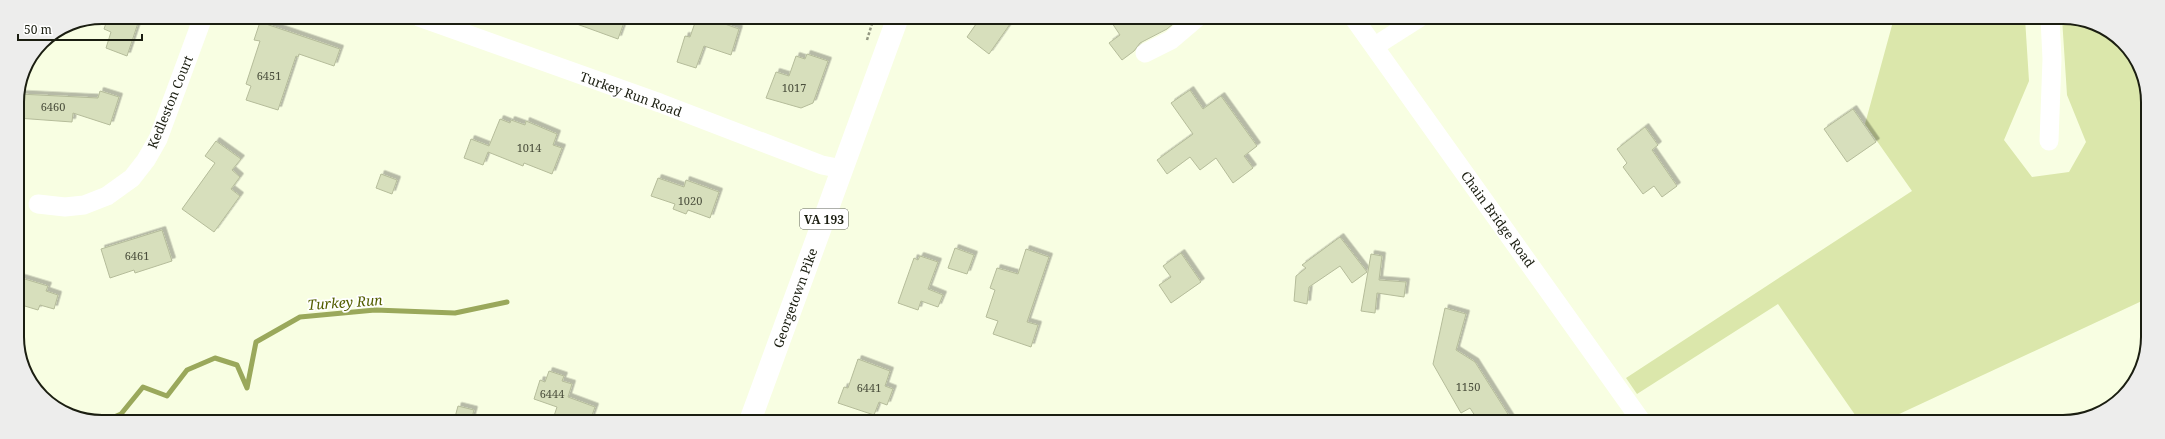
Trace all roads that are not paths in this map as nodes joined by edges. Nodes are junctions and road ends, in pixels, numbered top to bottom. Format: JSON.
{"nodes":[{"id":1,"x":200,"y":24,"type":"edge"},
{"id":2,"x":454,"y":24,"type":"edge"},
{"id":3,"x":895,"y":24,"type":"edge"},
{"id":4,"x":1190,"y":24,"type":"edge"},
{"id":5,"x":1358,"y":24,"type":"edge"},
{"id":6,"x":1410,"y":24,"type":"edge"},
{"id":7,"x":2050,"y":24,"type":"edge"},
{"id":8,"x":1375,"y":46,"type":"junction"},
{"id":9,"x":1145,"y":52,"type":"dead end"},
{"id":10,"x":2049,"y":141,"type":"dead end"},
{"id":11,"x":842,"y":169,"type":"junction"},
{"id":12,"x":38,"y":204,"type":"dead end"},
{"id":13,"x":752,"y":415,"type":"edge"},
{"id":14,"x":1637,"y":415,"type":"edge"}],
"edges":[{"from":1,"to":12,"type":"street","name":"Kedleston Court"},
{"from":2,"to":11,"type":"street","name":"Turkey Run Road"},
{"from":3,"to":11,"type":"main road","name":"Georgetown Pike","number":"VA 193"},
{"from":4,"to":9,"type":"street"},
{"from":5,"to":8,"type":"street","name":"Chain Bridge Road"},
{"from":6,"to":8,"type":"street"},
{"from":7,"to":10,"type":"street"},
{"from":8,"to":14,"type":"street","name":"Chain Bridge Road"},
{"from":11,"to":13,"type":"main road","name":"Georgetown Pike","number":"VA 193"}]}
